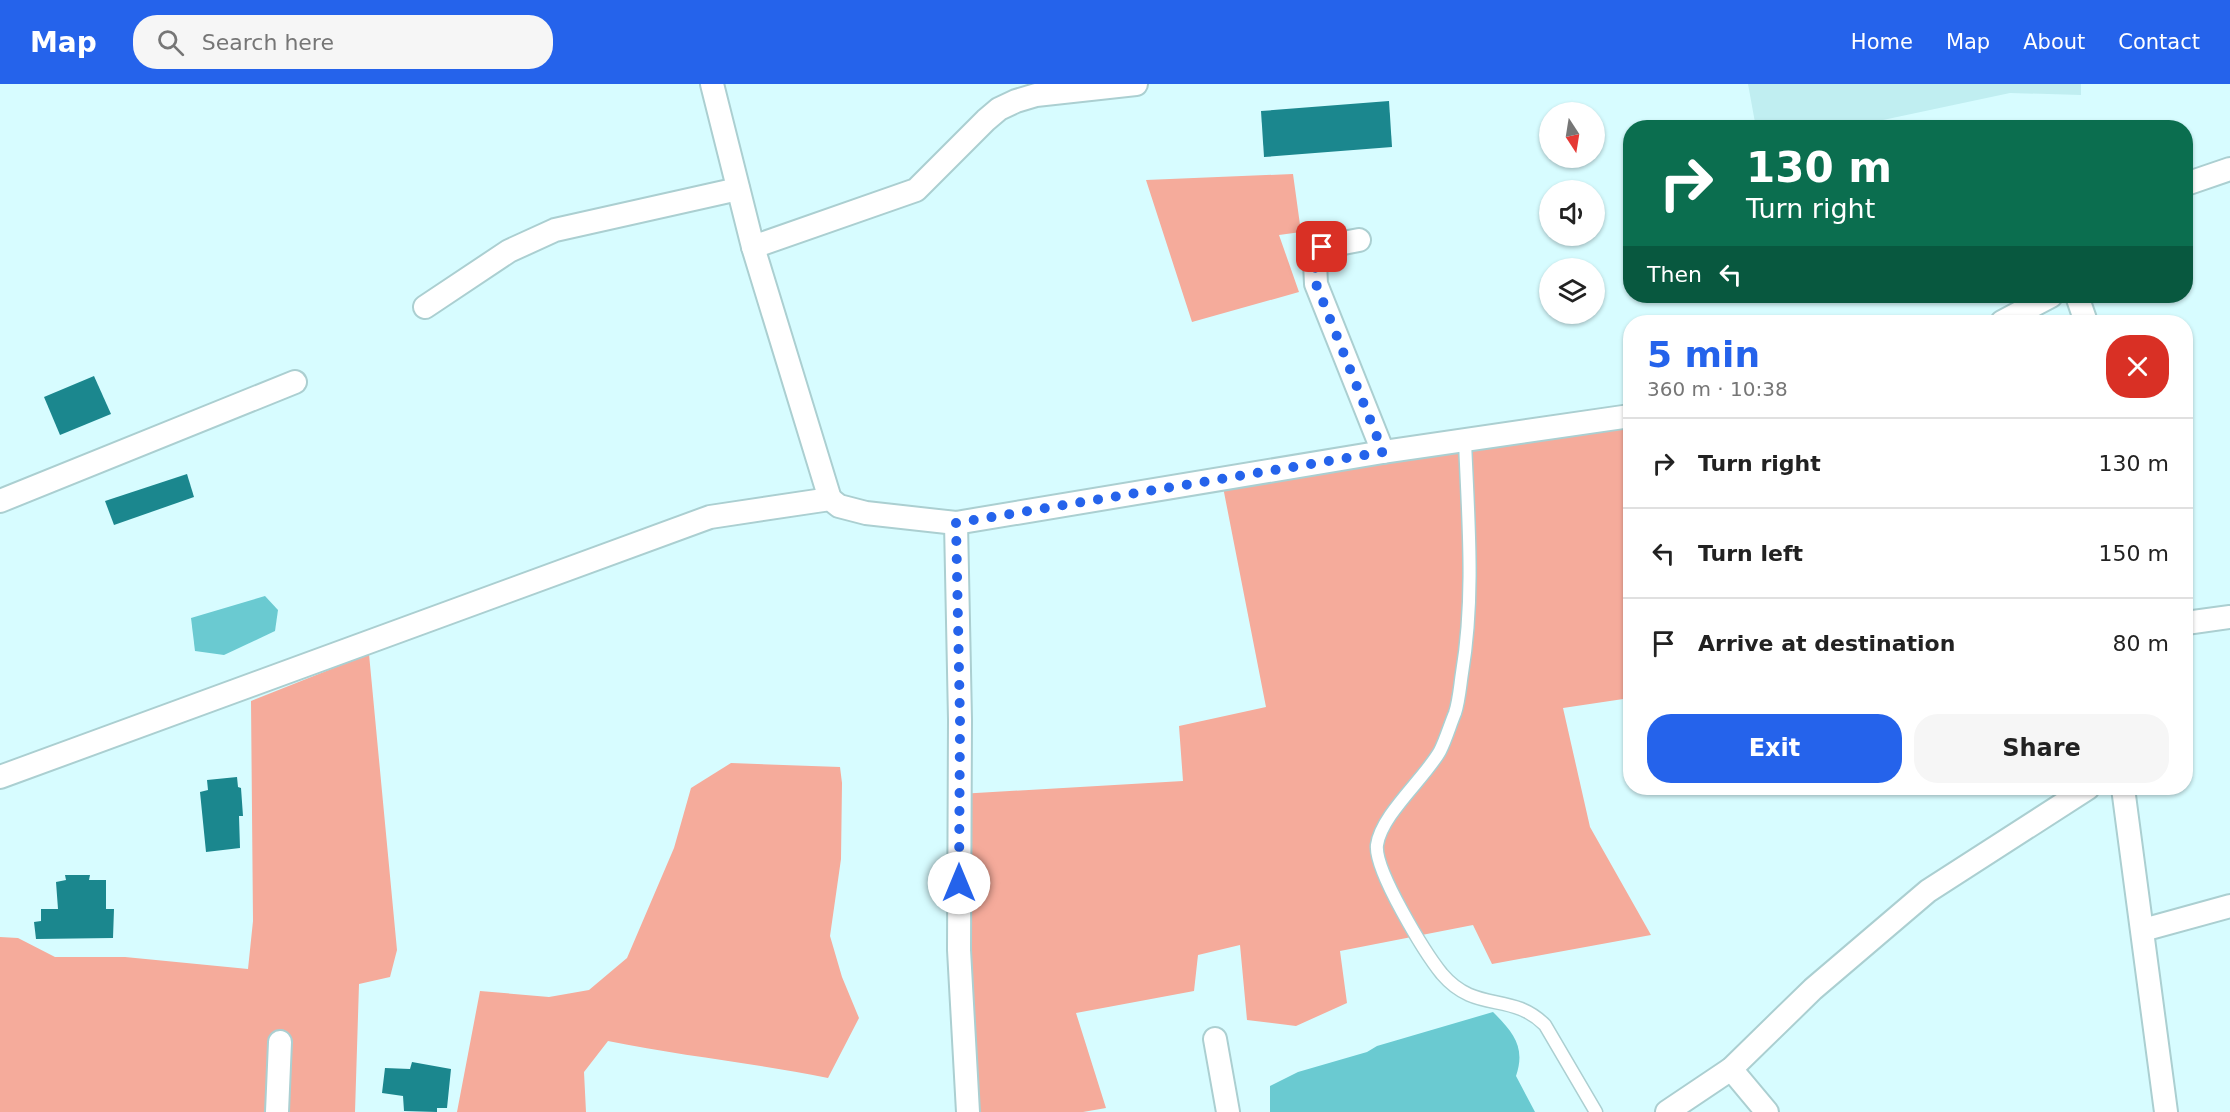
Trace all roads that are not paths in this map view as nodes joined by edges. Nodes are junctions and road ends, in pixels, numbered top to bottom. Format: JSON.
{"nodes":[{"id":1,"x":712,"y":84,"type":"edge"},
{"id":2,"x":1136,"y":84,"type":"edge"},
{"id":3,"x":2230,"y":169,"type":"edge"},
{"id":4,"x":2193,"y":182,"type":"edge"},
{"id":5,"x":738,"y":189,"type":"junction"},
{"id":6,"x":1359,"y":240,"type":"dead end"},
{"id":7,"x":753,"y":247,"type":"junction"},
{"id":8,"x":2038,"y":303,"type":"edge"},
{"id":9,"x":425,"y":307,"type":"dead end"},
{"id":10,"x":2015,"y":315,"type":"edge"},
{"id":11,"x":295,"y":382,"type":"dead end"},
{"id":12,"x":1623,"y":417,"type":"edge"},
{"id":13,"x":1465,"y":441,"type":"junction"},
{"id":14,"x":1383,"y":452,"type":"junction"},
{"id":15,"x":830,"y":500,"type":"junction"},
{"id":16,"x":0,"y":501,"type":"edge"},
{"id":17,"x":956,"y":523,"type":"junction"},
{"id":18,"x":2230,"y":617,"type":"edge"},
{"id":19,"x":2193,"y":622,"type":"edge"},
{"id":20,"x":0,"y":777,"type":"edge"},
{"id":21,"x":2077,"y":795,"type":"edge"},
{"id":22,"x":2124,"y":795,"type":"edge"},
{"id":23,"x":2230,"y":906,"type":"edge"},
{"id":24,"x":2143,"y":930,"type":"junction"},
{"id":25,"x":1215,"y":1038,"type":"dead end"},
{"id":26,"x":280,"y":1042,"type":"dead end"},
{"id":27,"x":1731,"y":1069,"type":"junction"},
{"id":28,"x":277,"y":1112,"type":"edge"},
{"id":29,"x":968,"y":1112,"type":"edge"},
{"id":30,"x":1228,"y":1112,"type":"edge"},
{"id":31,"x":1596,"y":1112,"type":"edge"},
{"id":32,"x":1667,"y":1112,"type":"edge"},
{"id":33,"x":1767,"y":1112,"type":"edge"},
{"id":34,"x":2166,"y":1112,"type":"edge"}],
"edges":[{"from":1,"to":5,"type":"street"},
{"from":2,"to":7,"type":"street"},
{"from":3,"to":4,"type":"street"},
{"from":5,"to":7,"type":"street"},
{"from":5,"to":9,"type":"street"},
{"from":6,"to":14,"type":"street"},
{"from":7,"to":15,"type":"street"},
{"from":8,"to":10,"type":"street"},
{"from":11,"to":16,"type":"street"},
{"from":12,"to":13,"type":"street"},
{"from":13,"to":14,"type":"street"},
{"from":13,"to":31,"type":"lane"},
{"from":14,"to":17,"type":"street"},
{"from":15,"to":17,"type":"street"},
{"from":15,"to":20,"type":"street"},
{"from":17,"to":29,"type":"street"},
{"from":18,"to":19,"type":"street"},
{"from":21,"to":27,"type":"street"},
{"from":22,"to":24,"type":"street"},
{"from":23,"to":24,"type":"street"},
{"from":24,"to":34,"type":"street"},
{"from":25,"to":30,"type":"street"},
{"from":26,"to":28,"type":"street"},
{"from":27,"to":32,"type":"street"},
{"from":27,"to":33,"type":"street"}]}
